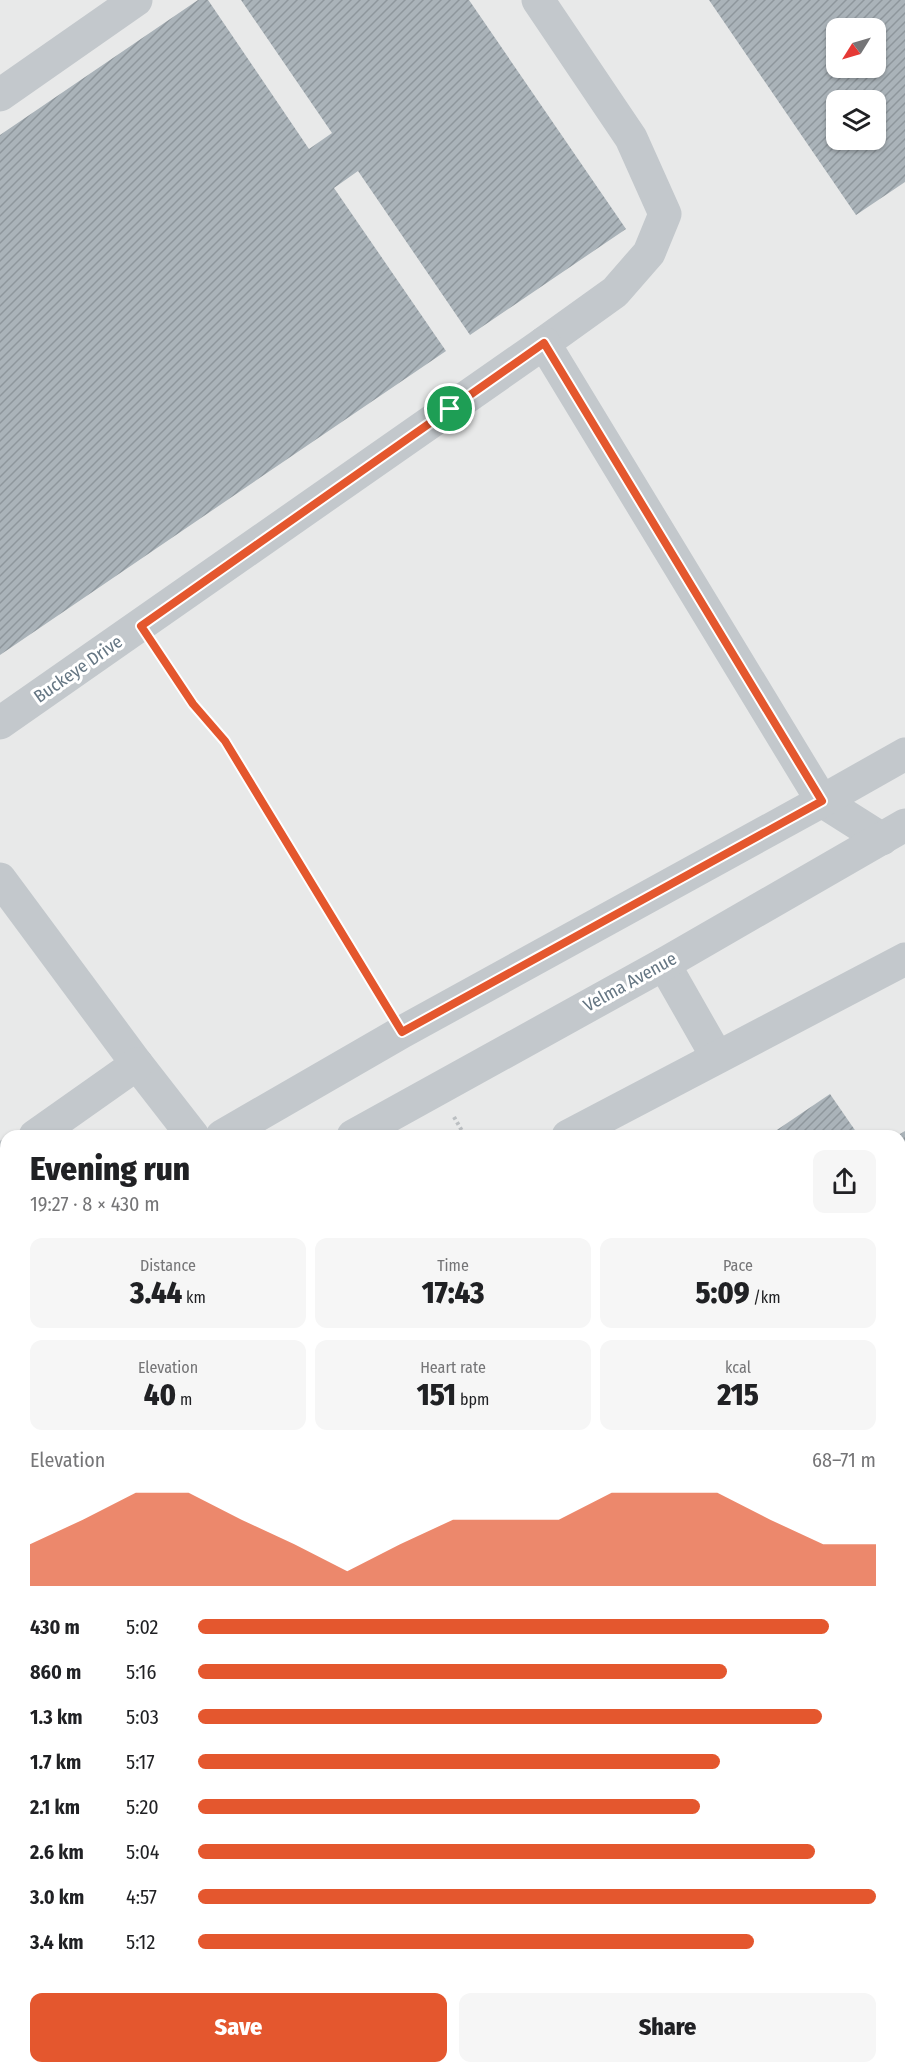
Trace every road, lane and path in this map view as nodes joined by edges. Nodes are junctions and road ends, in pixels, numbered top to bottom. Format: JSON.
{"nodes":[{"id":1,"x":136,"y":0,"type":"edge"},
{"id":2,"x":538,"y":0,"type":"edge"},
{"id":3,"x":0,"y":95,"type":"edge"},
{"id":4,"x":544,"y":343,"type":"junction"},
{"id":5,"x":141,"y":626,"type":"junction"},
{"id":6,"x":0,"y":723,"type":"edge"},
{"id":7,"x":905,"y":754,"type":"edge"},
{"id":8,"x":822,"y":801,"type":"junction"},
{"id":9,"x":893,"y":832,"type":"edge"},
{"id":10,"x":0,"y":879,"type":"edge"},
{"id":11,"x":905,"y":959,"type":"edge"},
{"id":12,"x":664,"y":964,"type":"junction"},
{"id":13,"x":402,"y":1032,"type":"junction"},
{"id":14,"x":717,"y":1058,"type":"junction"},
{"id":15,"x":137,"y":1064,"type":"junction"},
{"id":16,"x":437,"y":1089,"type":"junction"},
{"id":17,"x":44,"y":1130,"type":"edge"},
{"id":18,"x":188,"y":1130,"type":"edge"},
{"id":19,"x":232,"y":1130,"type":"edge"},
{"id":20,"x":364,"y":1130,"type":"edge"},
{"id":21,"x":461,"y":1130,"type":"edge"},
{"id":22,"x":579,"y":1130,"type":"edge"}],
"edges":[{"from":1,"to":3,"type":"street"},
{"from":2,"to":4,"type":"street","name":"Buckeye Drive"},
{"from":4,"to":5,"type":"street","name":"Buckeye Drive"},
{"from":4,"to":8,"type":"street"},
{"from":5,"to":6,"type":"street","name":"Buckeye Drive"},
{"from":5,"to":13,"type":"path"},
{"from":7,"to":8,"type":"street"},
{"from":8,"to":9,"type":"street"},
{"from":8,"to":13,"type":"street"},
{"from":9,"to":12,"type":"street","name":"Velma Avenue"},
{"from":10,"to":15,"type":"street"},
{"from":11,"to":14,"type":"street"},
{"from":12,"to":14,"type":"street"},
{"from":12,"to":16,"type":"street","name":"Velma Avenue"},
{"from":13,"to":19,"type":"street"},
{"from":14,"to":22,"type":"street"},
{"from":15,"to":17,"type":"street"},
{"from":15,"to":18,"type":"street"},
{"from":16,"to":20,"type":"street","name":"Velma Avenue"},
{"from":16,"to":21,"type":"path"}]}
